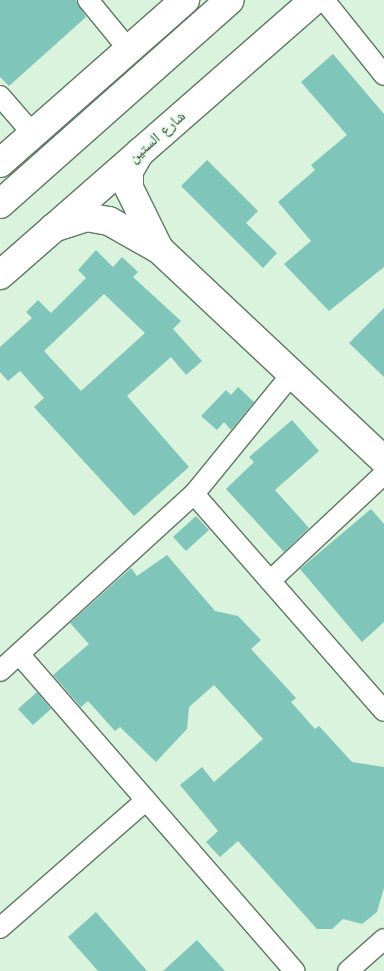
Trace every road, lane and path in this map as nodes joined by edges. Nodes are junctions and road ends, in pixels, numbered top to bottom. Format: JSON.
{"nodes":[{"id":1,"x":88,"y":0,"type":"edge"},
{"id":2,"x":186,"y":0,"type":"edge"},
{"id":3,"x":230,"y":0,"type":"edge"},
{"id":4,"x":314,"y":0,"type":"edge"},
{"id":5,"x":324,"y":0,"type":"edge"},
{"id":6,"x":129,"y":50,"type":"junction"},
{"id":7,"x":384,"y":75,"type":"edge"},
{"id":8,"x":0,"y":96,"type":"edge"},
{"id":9,"x":33,"y":134,"type":"junction"},
{"id":10,"x":141,"y":151,"type":"junction"},
{"id":11,"x":0,"y":163,"type":"edge"},
{"id":12,"x":0,"y":204,"type":"edge"},
{"id":13,"x":54,"y":228,"type":"junction"},
{"id":14,"x":160,"y":250,"type":"junction"},
{"id":15,"x":0,"y":275,"type":"edge"},
{"id":16,"x":292,"y":374,"type":"junction"},
{"id":17,"x":384,"y":460,"type":"edge"},
{"id":18,"x":384,"y":474,"type":"edge"},
{"id":19,"x":194,"y":494,"type":"junction"},
{"id":20,"x":270,"y":581,"type":"junction"},
{"id":21,"x":19,"y":654,"type":"junction"},
{"id":22,"x":0,"y":670,"type":"edge"},
{"id":23,"x":384,"y":711,"type":"edge"},
{"id":24,"x":146,"y":800,"type":"junction"},
{"id":25,"x":0,"y":928,"type":"edge"},
{"id":26,"x":384,"y":940,"type":"edge"},
{"id":27,"x":295,"y":971,"type":"edge"},
{"id":28,"x":348,"y":971,"type":"edge"}],
"edges":[{"from":1,"to":6,"type":"street"},
{"from":2,"to":6,"type":"street"},
{"from":3,"to":12,"type":"street"},
{"from":4,"to":10,"type":"street","name":"شارع الستين"},
{"from":5,"to":7,"type":"street"},
{"from":6,"to":9,"type":"street"},
{"from":8,"to":9,"type":"street"},
{"from":9,"to":11,"type":"street"},
{"from":10,"to":13,"type":"street","name":"شارع الستين"},
{"from":10,"to":14,"type":"street"},
{"from":13,"to":14,"type":"street"},
{"from":13,"to":15,"type":"street","name":"شارع الستين"},
{"from":14,"to":16,"type":"street"},
{"from":16,"to":17,"type":"street"},
{"from":16,"to":19,"type":"street"},
{"from":18,"to":20,"type":"street"},
{"from":19,"to":20,"type":"street"},
{"from":19,"to":21,"type":"street"},
{"from":20,"to":23,"type":"street"},
{"from":21,"to":22,"type":"street"},
{"from":21,"to":24,"type":"street"},
{"from":24,"to":25,"type":"street"},
{"from":24,"to":27,"type":"street"},
{"from":26,"to":28,"type":"street"}]}
